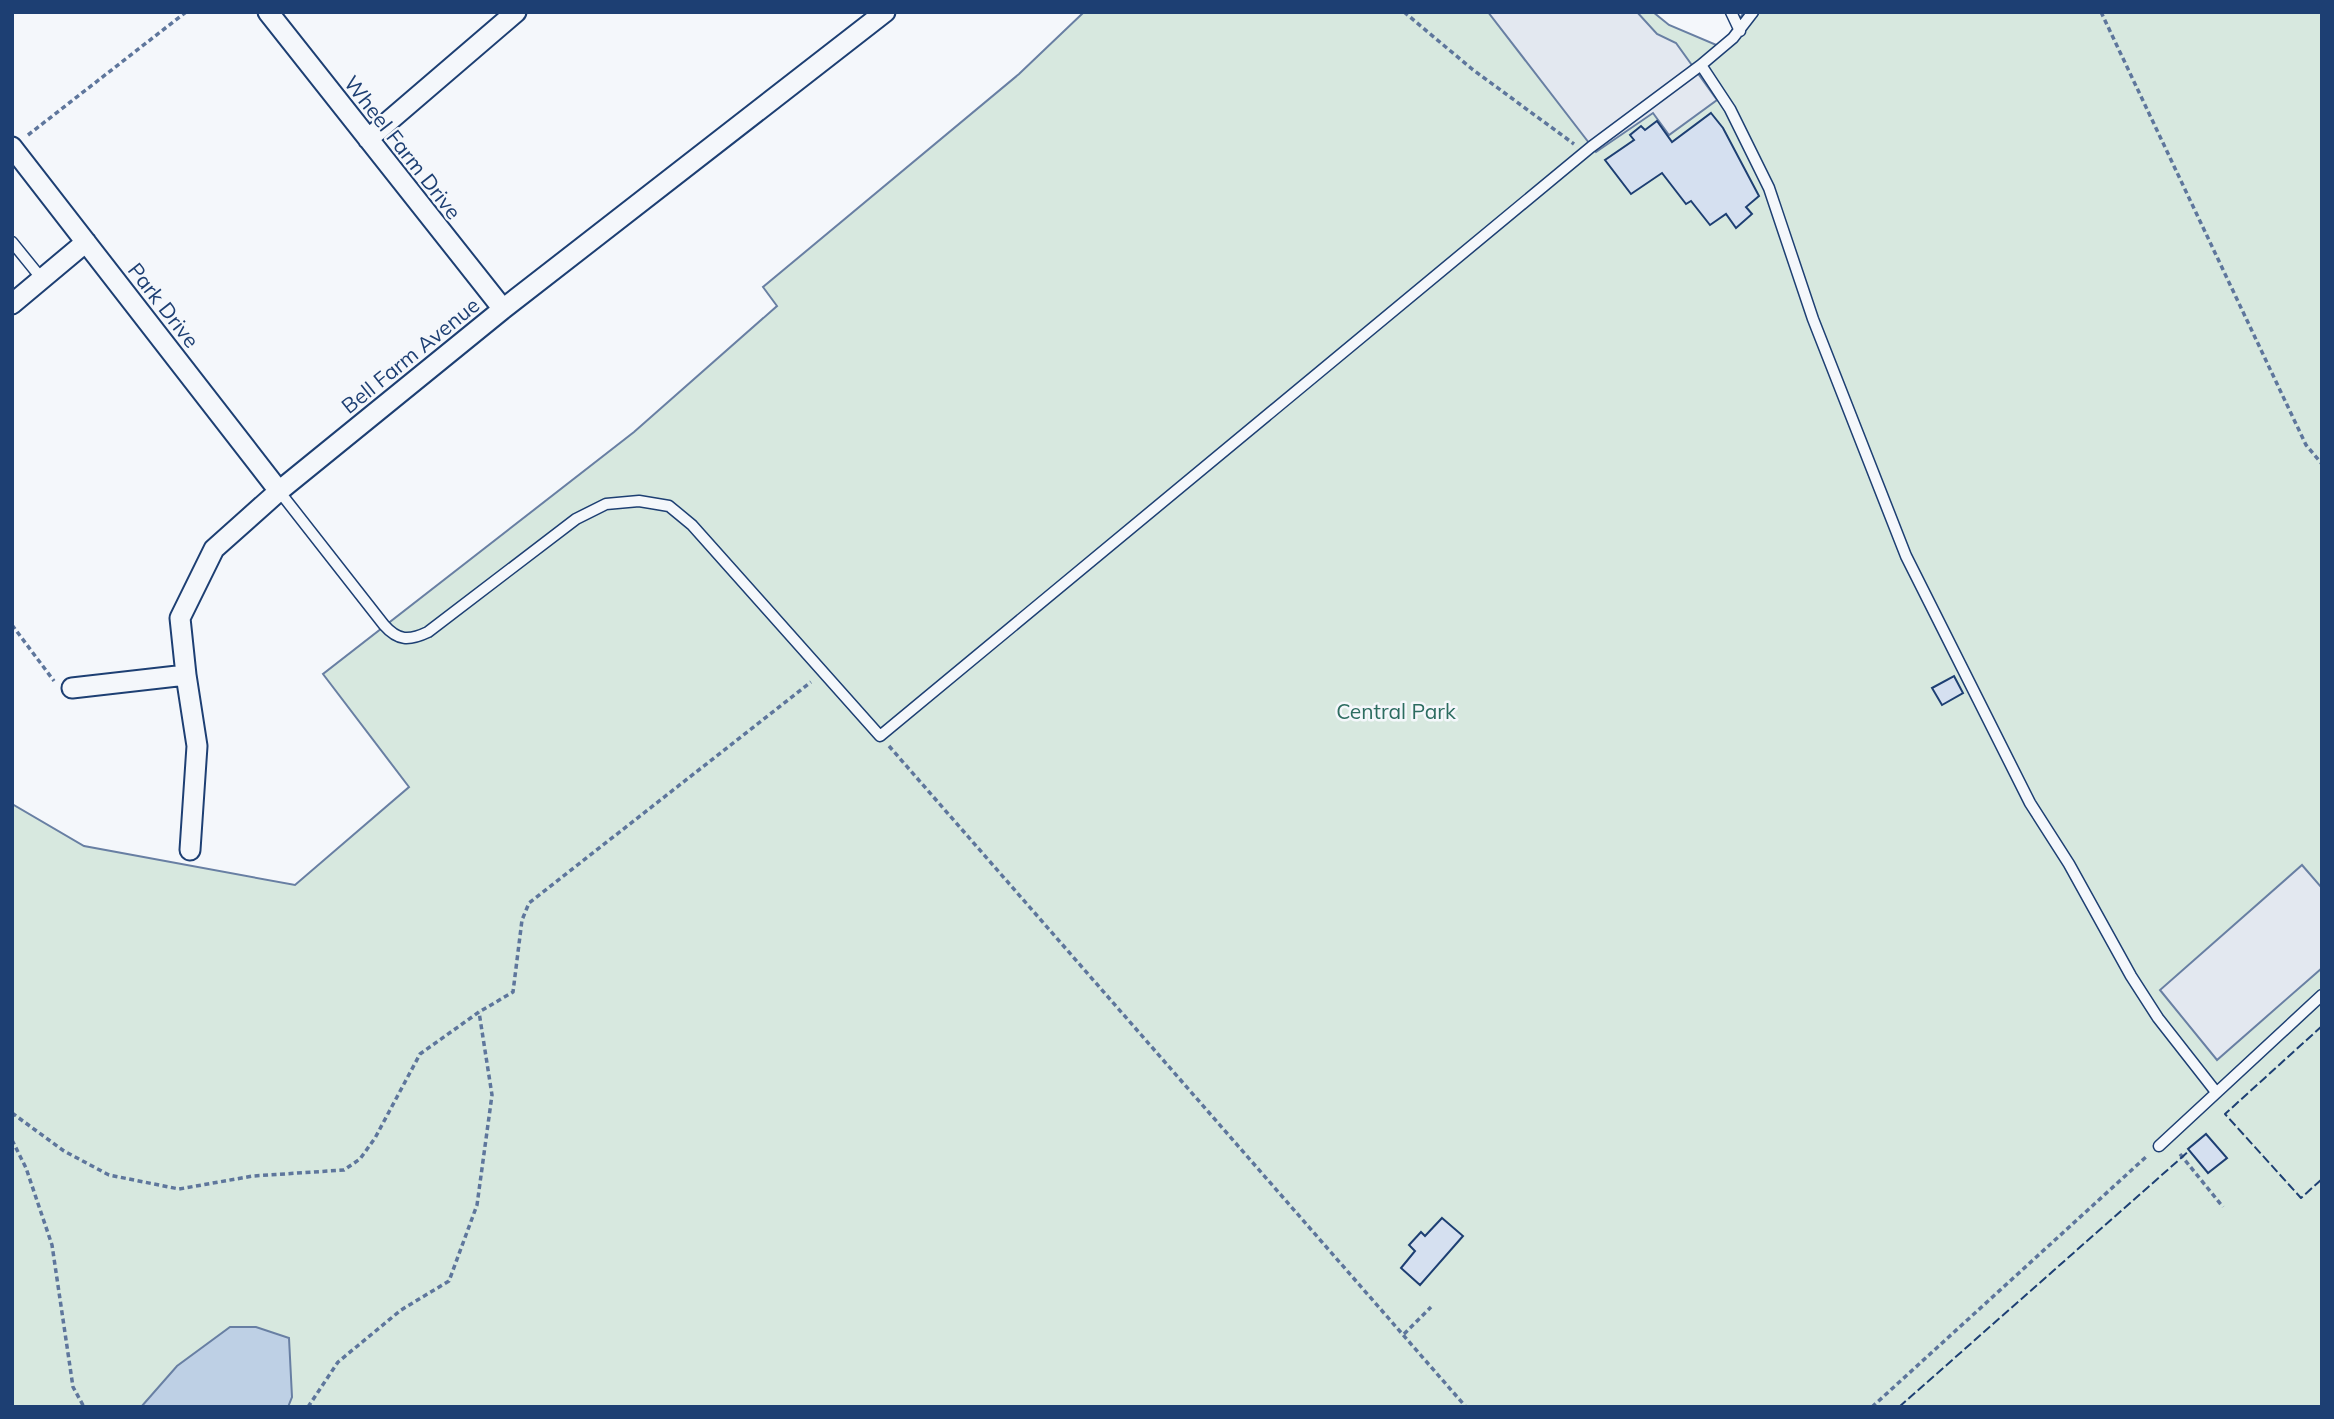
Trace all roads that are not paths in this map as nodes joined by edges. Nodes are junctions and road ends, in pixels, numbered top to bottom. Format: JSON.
{"nodes":[{"id":1,"x":268,"y":12,"type":"edge"},
{"id":2,"x":885,"y":12,"type":"edge"},
{"id":3,"x":1731,"y":12,"type":"edge"},
{"id":4,"x":1754,"y":12,"type":"edge"},
{"id":5,"x":507,"y":15,"type":"edge"},
{"id":6,"x":1740,"y":30,"type":"junction"},
{"id":7,"x":1701,"y":65,"type":"junction"},
{"id":8,"x":368,"y":139,"type":"junction"},
{"id":9,"x":12,"y":147,"type":"edge"},
{"id":10,"x":12,"y":242,"type":"edge"},
{"id":11,"x":86,"y":242,"type":"junction"},
{"id":12,"x":42,"y":279,"type":"junction"},
{"id":13,"x":12,"y":304,"type":"edge"},
{"id":14,"x":503,"y":309,"type":"junction"},
{"id":15,"x":279,"y":491,"type":"junction"},
{"id":16,"x":186,"y":675,"type":"junction"},
{"id":17,"x":72,"y":688,"type":"road end"},
{"id":18,"x":190,"y":850,"type":"dead end"},
{"id":19,"x":2322,"y":995,"type":"edge"},
{"id":20,"x":2216,"y":1092,"type":"junction"},
{"id":21,"x":2159,"y":1146,"type":"road end"}],
"edges":[{"from":1,"to":8,"type":"street","name":"Wheel Farm Drive"},
{"from":2,"to":14,"type":"street","name":"Bell Farm Avenue"},
{"from":3,"to":6,"type":"lane"},
{"from":4,"to":6,"type":"lane"},
{"from":5,"to":8,"type":"street"},
{"from":6,"to":7,"type":"lane"},
{"from":7,"to":15,"type":"lane"},
{"from":7,"to":20,"type":"lane"},
{"from":8,"to":14,"type":"street","name":"Wheel Farm Drive"},
{"from":9,"to":11,"type":"street","name":"Park Drive"},
{"from":10,"to":12,"type":"lane"},
{"from":11,"to":12,"type":"street"},
{"from":11,"to":15,"type":"street","name":"Park Drive"},
{"from":12,"to":13,"type":"street"},
{"from":14,"to":15,"type":"street","name":"Bell Farm Avenue"},
{"from":15,"to":16,"type":"street","name":"Bell Farm Avenue"},
{"from":16,"to":17,"type":"street"},
{"from":16,"to":18,"type":"street","name":"Bell Farm Avenue"},
{"from":19,"to":20,"type":"lane"},
{"from":20,"to":21,"type":"lane"}]}
